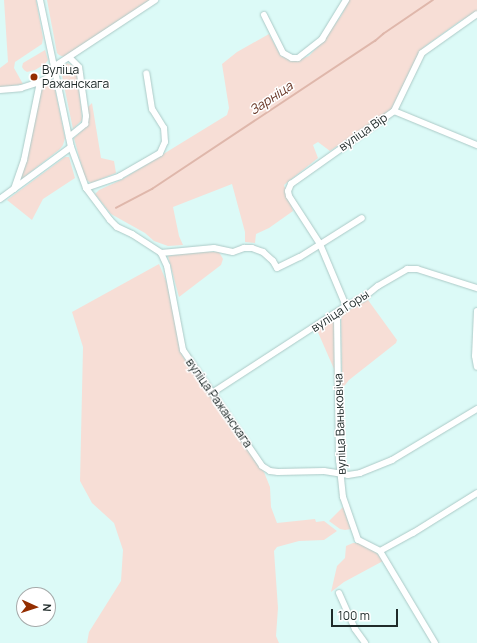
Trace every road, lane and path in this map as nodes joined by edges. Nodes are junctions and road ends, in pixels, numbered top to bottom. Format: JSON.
{"nodes":[{"id":1,"x":40,"y":0,"type":"edge"},
{"id":2,"x":155,"y":0,"type":"edge"},
{"id":3,"x":346,"y":0,"type":"edge"},
{"id":4,"x":477,"y":14,"type":"edge"},
{"id":5,"x":264,"y":15,"type":"dead end"},
{"id":6,"x":70,"y":58,"type":"junction"},
{"id":7,"x":55,"y":66,"type":"junction"},
{"id":8,"x":146,"y":74,"type":"dead end"},
{"id":9,"x":40,"y":82,"type":"junction"},
{"id":10,"x":0,"y":90,"type":"edge"},
{"id":11,"x":394,"y":111,"type":"junction"},
{"id":12,"x":69,"y":137,"type":"junction"},
{"id":13,"x":477,"y":145,"type":"edge"},
{"id":14,"x":70,"y":147,"type":"junction"},
{"id":15,"x":86,"y":188,"type":"junction"},
{"id":16,"x":14,"y":189,"type":"junction"},
{"id":17,"x":0,"y":199,"type":"edge"},
{"id":18,"x":362,"y":218,"type":"dead end"},
{"id":19,"x":320,"y":244,"type":"junction"},
{"id":20,"x":161,"y":253,"type":"junction"},
{"id":21,"x":477,"y":288,"type":"edge"},
{"id":22,"x":346,"y":306,"type":"junction"},
{"id":23,"x":477,"y":311,"type":"edge"},
{"id":24,"x":477,"y":367,"type":"edge"},
{"id":25,"x":212,"y":393,"type":"junction"},
{"id":26,"x":477,"y":409,"type":"edge"},
{"id":27,"x":342,"y":474,"type":"junction"},
{"id":28,"x":477,"y":494,"type":"edge"},
{"id":29,"x":380,"y":551,"type":"junction"},
{"id":30,"x":339,"y":593,"type":"dead end"},
{"id":31,"x":365,"y":643,"type":"edge"},
{"id":32,"x":435,"y":643,"type":"edge"}],
"edges":[{"from":1,"to":7,"type":"street"},
{"from":2,"to":6,"type":"street"},
{"from":3,"to":5,"type":"street"},
{"from":4,"to":11,"type":"street","name":"вуліца Вір"},
{"from":6,"to":7,"type":"street"},
{"from":6,"to":12,"type":"street"},
{"from":7,"to":9,"type":"street"},
{"from":7,"to":12,"type":"street"},
{"from":8,"to":15,"type":"street"},
{"from":9,"to":10,"type":"street"},
{"from":9,"to":16,"type":"street"},
{"from":11,"to":13,"type":"street"},
{"from":11,"to":19,"type":"street","name":"вуліца Вір"},
{"from":12,"to":14,"type":"street"},
{"from":14,"to":15,"type":"street"},
{"from":14,"to":16,"type":"street"},
{"from":15,"to":20,"type":"street"},
{"from":16,"to":17,"type":"street"},
{"from":18,"to":19,"type":"street"},
{"from":19,"to":20,"type":"street"},
{"from":19,"to":22,"type":"street"},
{"from":20,"to":25,"type":"street","name":"вуліца Ражанскага"},
{"from":21,"to":22,"type":"street","name":"вуліца Горы"},
{"from":22,"to":25,"type":"street","name":"вуліца Горы"},
{"from":22,"to":27,"type":"street","name":"вуліца Ваньковіча"},
{"from":23,"to":24,"type":"street"},
{"from":25,"to":27,"type":"street","name":"вуліца Ражанскага"},
{"from":26,"to":27,"type":"street"},
{"from":27,"to":29,"type":"street","name":"вуліца Ваньковіча"},
{"from":28,"to":29,"type":"street"},
{"from":29,"to":32,"type":"street"},
{"from":30,"to":31,"type":"street"}]}
